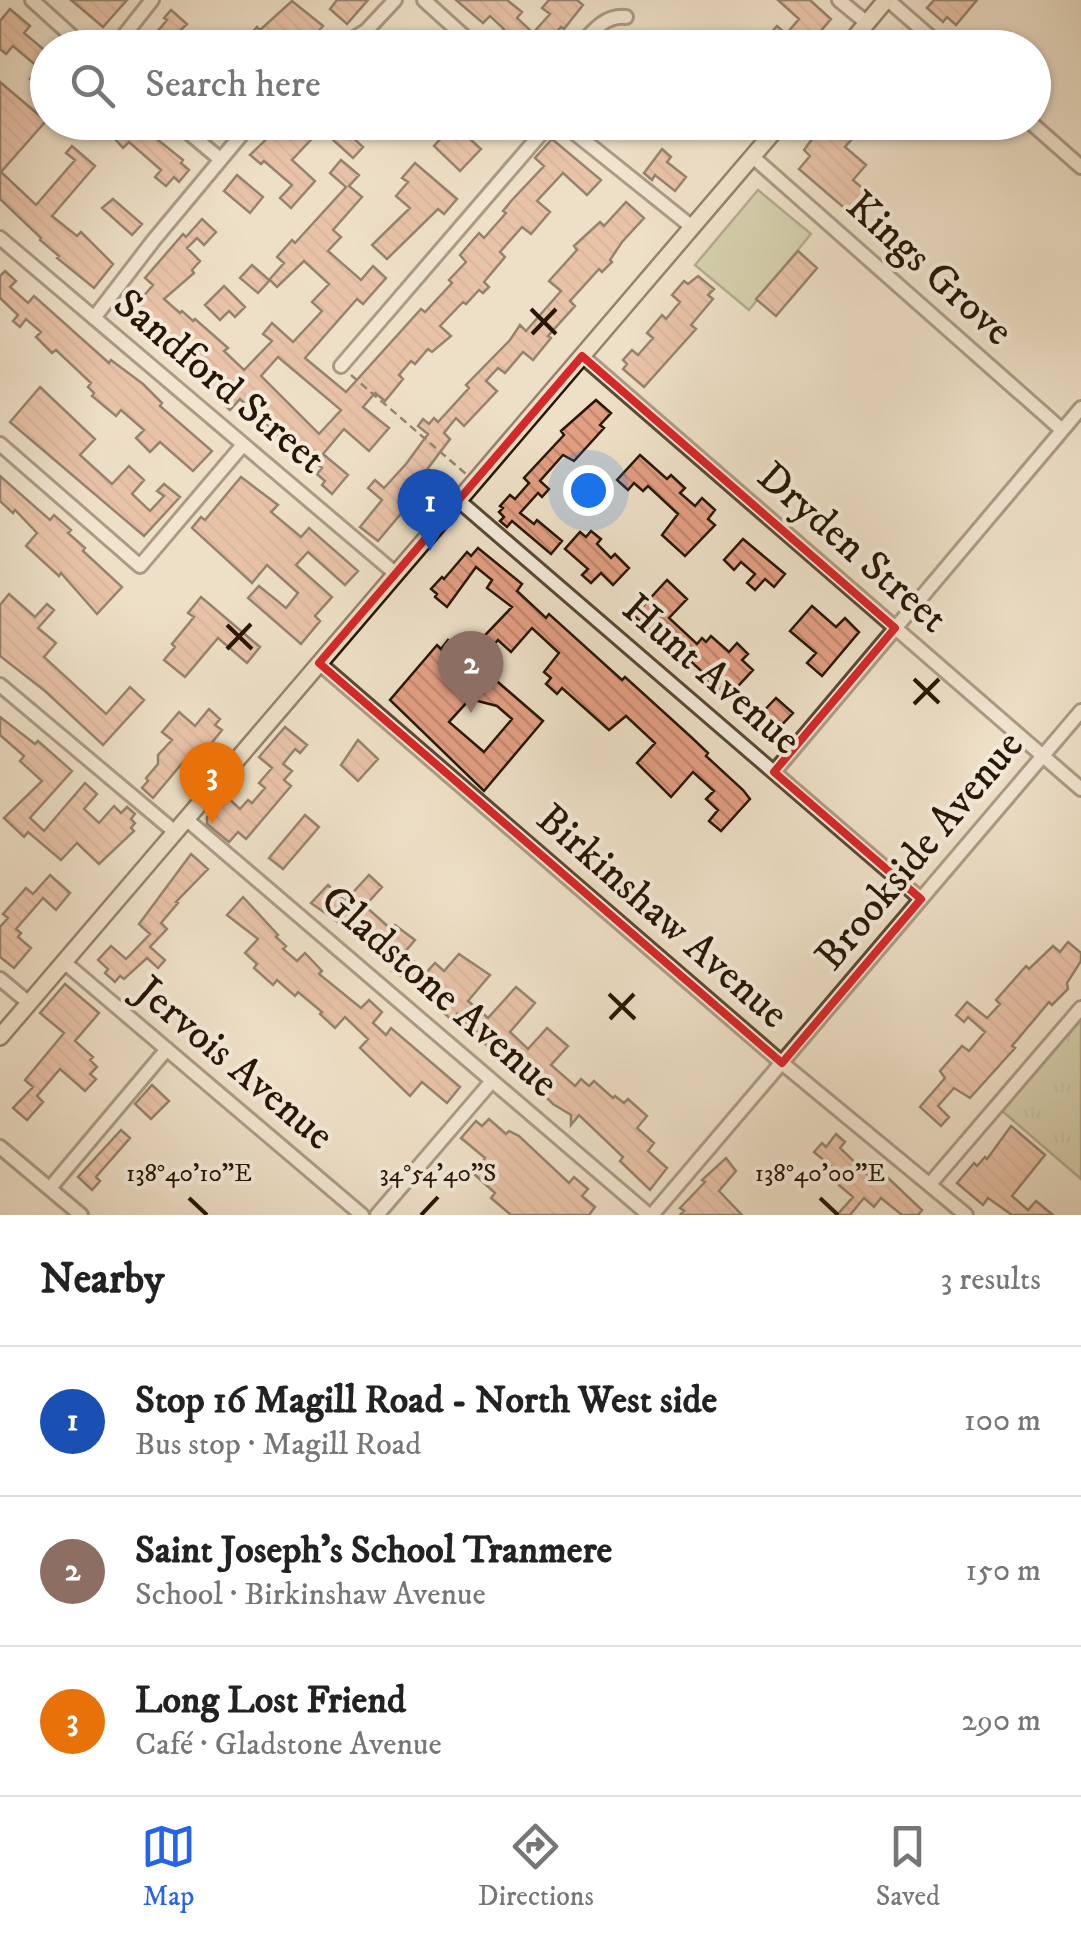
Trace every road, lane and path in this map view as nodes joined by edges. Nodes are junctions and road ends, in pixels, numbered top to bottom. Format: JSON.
{"nodes":[{"id":1,"x":32,"y":0,"type":"edge"},
{"id":2,"x":152,"y":0,"type":"edge"},
{"id":3,"x":395,"y":0,"type":"edge"},
{"id":4,"x":424,"y":0,"type":"edge"},
{"id":5,"x":840,"y":0,"type":"edge"},
{"id":6,"x":887,"y":0,"type":"edge"},
{"id":7,"x":626,"y":17,"type":"dead end"},
{"id":8,"x":867,"y":23,"type":"junction"},
{"id":9,"x":65,"y":30,"type":"edge"},
{"id":10,"x":128,"y":30,"type":"edge"},
{"id":11,"x":366,"y":30,"type":"edge"},
{"id":12,"x":457,"y":30,"type":"edge"},
{"id":13,"x":596,"y":30,"type":"edge"},
{"id":14,"x":861,"y":30,"type":"edge"},
{"id":15,"x":922,"y":30,"type":"edge"},
{"id":16,"x":197,"y":140,"type":"edge"},
{"id":17,"x":236,"y":140,"type":"edge"},
{"id":18,"x":535,"y":140,"type":"edge"},
{"id":19,"x":584,"y":140,"type":"edge"},
{"id":20,"x":767,"y":140,"type":"edge"},
{"id":21,"x":1051,"y":140,"type":"edge"},
{"id":22,"x":753,"y":157,"type":"junction"},
{"id":23,"x":220,"y":159,"type":"junction"},
{"id":24,"x":1081,"y":166,"type":"edge"},
{"id":25,"x":692,"y":227,"type":"junction"},
{"id":26,"x":0,"y":238,"type":"edge"},
{"id":27,"x":94,"y":318,"type":"junction"},
{"id":28,"x":582,"y":356,"type":"junction"},
{"id":29,"x":341,"y":366,"type":"joint"},
{"id":30,"x":1081,"y":408,"type":"edge"},
{"id":31,"x":1062,"y":430,"type":"junction"},
{"id":32,"x":0,"y":444,"type":"edge"},
{"id":33,"x":242,"y":446,"type":"junction"},
{"id":34,"x":474,"y":482,"type":"junction"},
{"id":35,"x":458,"y":500,"type":"junction"},
{"id":36,"x":396,"y":574,"type":"junction"},
{"id":37,"x":895,"y":628,"type":"junction"},
{"id":38,"x":319,"y":663,"type":"junction"},
{"id":39,"x":0,"y":685,"type":"edge"},
{"id":40,"x":1081,"y":711,"type":"edge"},
{"id":41,"x":1043,"y":756,"type":"junction"},
{"id":42,"x":774,"y":772,"type":"junction"},
{"id":43,"x":1081,"y":789,"type":"edge"},
{"id":44,"x":186,"y":819,"type":"junction"},
{"id":45,"x":175,"y":832,"type":"junction"},
{"id":46,"x":922,"y":898,"type":"junction"},
{"id":47,"x":64,"y":962,"type":"junction"},
{"id":48,"x":0,"y":978,"type":"edge"},
{"id":49,"x":29,"y":1003,"type":"junction"},
{"id":50,"x":1081,"y":1008,"type":"edge"},
{"id":51,"x":0,"y":1037,"type":"edge"},
{"id":52,"x":167,"y":1048,"type":"junction"},
{"id":53,"x":782,"y":1063,"type":"junction"},
{"id":54,"x":492,"y":1080,"type":"junction"},
{"id":55,"x":0,"y":1147,"type":"edge"},
{"id":56,"x":930,"y":1184,"type":"junction"},
{"id":57,"x":50,"y":1188,"type":"junction"},
{"id":58,"x":81,"y":1215,"type":"edge"},
{"id":59,"x":362,"y":1215,"type":"edge"},
{"id":60,"x":376,"y":1215,"type":"edge"},
{"id":61,"x":651,"y":1215,"type":"edge"},
{"id":62,"x":966,"y":1215,"type":"edge"}],
"edges":[{"from":1,"to":9,"type":"street"},
{"from":2,"to":10,"type":"street"},
{"from":3,"to":11,"type":"street"},
{"from":4,"to":12,"type":"street"},
{"from":5,"to":8,"type":"street"},
{"from":6,"to":8,"type":"main road"},
{"from":6,"to":15,"type":"street"},
{"from":7,"to":13,"type":"street"},
{"from":8,"to":14,"type":"main road"},
{"from":16,"to":23,"type":"street"},
{"from":17,"to":23,"type":"street"},
{"from":18,"to":29,"type":"street"},
{"from":19,"to":25,"type":"street"},
{"from":20,"to":22,"type":"main road"},
{"from":21,"to":24,"type":"street"},
{"from":22,"to":25,"type":"main road"},
{"from":22,"to":31,"type":"street","name":"Kings Grove"},
{"from":23,"to":27,"type":"street"},
{"from":25,"to":28,"type":"main road"},
{"from":26,"to":27,"type":"street","name":"Sandford Street"},
{"from":27,"to":33,"type":"street","name":"Sandford Street"},
{"from":28,"to":34,"type":"main road"},
{"from":28,"to":37,"type":"street","name":"Dryden Street"},
{"from":29,"to":34,"type":"path"},
{"from":30,"to":31,"type":"street"},
{"from":31,"to":37,"type":"street"},
{"from":32,"to":33,"type":"street"},
{"from":33,"to":36,"type":"street","name":"Sandford Street"},
{"from":34,"to":35,"type":"main road"},
{"from":35,"to":36,"type":"main road"},
{"from":35,"to":42,"type":"street","name":"Hunt Avenue"},
{"from":36,"to":38,"type":"main road"},
{"from":37,"to":41,"type":"street","name":"Dryden Street"},
{"from":37,"to":42,"type":"street"},
{"from":38,"to":44,"type":"main road"},
{"from":38,"to":53,"type":"street","name":"Birkinshaw Avenue"},
{"from":39,"to":45,"type":"street"},
{"from":40,"to":41,"type":"street","name":"Brookside Avenue"},
{"from":41,"to":43,"type":"street","name":"Dryden Street"},
{"from":41,"to":46,"type":"street","name":"Brookside Avenue"},
{"from":42,"to":46,"type":"street","name":"Hunt Avenue"},
{"from":44,"to":45,"type":"main road"},
{"from":44,"to":54,"type":"street","name":"Gladstone Avenue"},
{"from":45,"to":47,"type":"main road"},
{"from":46,"to":53,"type":"street","name":"Brookside Avenue"},
{"from":47,"to":49,"type":"main road"},
{"from":47,"to":52,"type":"street","name":"Jervois Avenue"},
{"from":48,"to":49,"type":"street"},
{"from":49,"to":51,"type":"main road"},
{"from":50,"to":56,"type":"street"},
{"from":52,"to":57,"type":"street"},
{"from":52,"to":59,"type":"street","name":"Jervois Avenue"},
{"from":53,"to":56,"type":"street","name":"Birkinshaw Avenue"},
{"from":53,"to":61,"type":"street","name":"Brookside Avenue"},
{"from":54,"to":60,"type":"street"},
{"from":54,"to":61,"type":"street","name":"Gladstone Avenue"},
{"from":55,"to":57,"type":"street"},
{"from":56,"to":62,"type":"street","name":"Birkinshaw Avenue"},
{"from":57,"to":58,"type":"street"}]}
